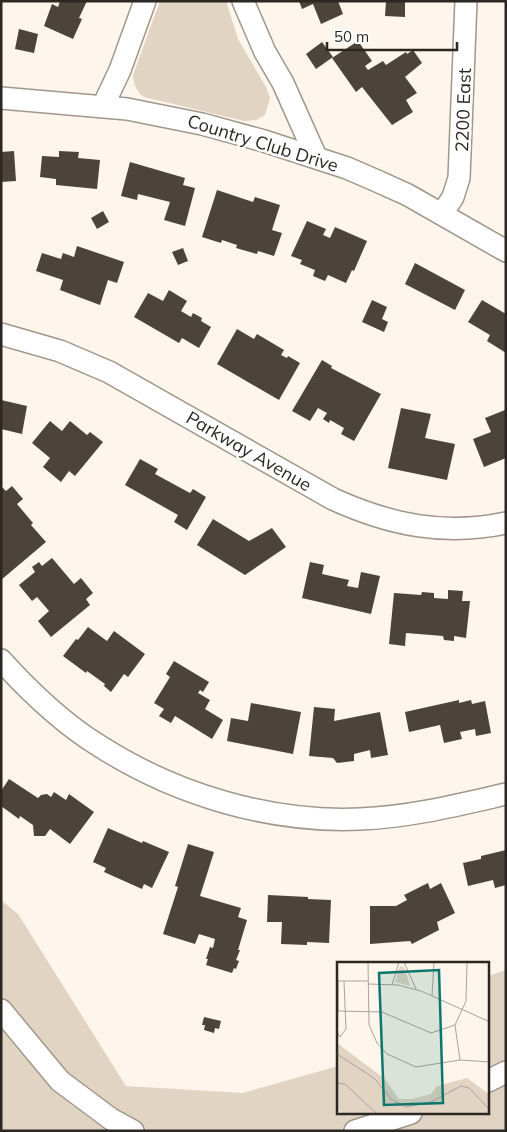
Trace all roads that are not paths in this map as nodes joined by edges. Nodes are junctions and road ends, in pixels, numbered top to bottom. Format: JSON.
{"nodes":[{"id":1,"x":145,"y":1,"type":"edge"},
{"id":2,"x":243,"y":1,"type":"edge"},
{"id":3,"x":466,"y":1,"type":"edge"},
{"id":4,"x":1,"y":98,"type":"edge"},
{"id":5,"x":103,"y":106,"type":"junction"},
{"id":6,"x":316,"y":157,"type":"junction"},
{"id":7,"x":442,"y":214,"type":"junction"},
{"id":8,"x":506,"y":251,"type":"edge"},
{"id":9,"x":1,"y":334,"type":"edge"},
{"id":10,"x":506,"y":523,"type":"edge"},
{"id":11,"x":1,"y":660,"type":"edge"},
{"id":12,"x":506,"y":794,"type":"edge"},
{"id":13,"x":1,"y":1010,"type":"edge"},
{"id":14,"x":506,"y":1072,"type":"edge"},
{"id":15,"x":490,"y":1080,"type":"edge"},
{"id":16,"x":408,"y":1114,"type":"edge"},
{"id":17,"x":103,"y":1123,"type":"edge"},
{"id":18,"x":133,"y":1131,"type":"edge"},
{"id":19,"x":355,"y":1131,"type":"edge"}],
"edges":[{"from":1,"to":5,"type":"street"},
{"from":2,"to":6,"type":"street"},
{"from":3,"to":7,"type":"street","name":"2200 East"},
{"from":4,"to":5,"type":"street","name":"Country Club Drive"},
{"from":5,"to":6,"type":"street","name":"Country Club Drive"},
{"from":6,"to":7,"type":"street","name":"Country Club Drive"},
{"from":7,"to":8,"type":"street","name":"Country Club Drive"},
{"from":9,"to":10,"type":"street","name":"Parkway Avenue"},
{"from":11,"to":12,"type":"street"},
{"from":13,"to":17,"type":"street"},
{"from":14,"to":15,"type":"street"},
{"from":16,"to":19,"type":"street"},
{"from":17,"to":18,"type":"street"}]}
